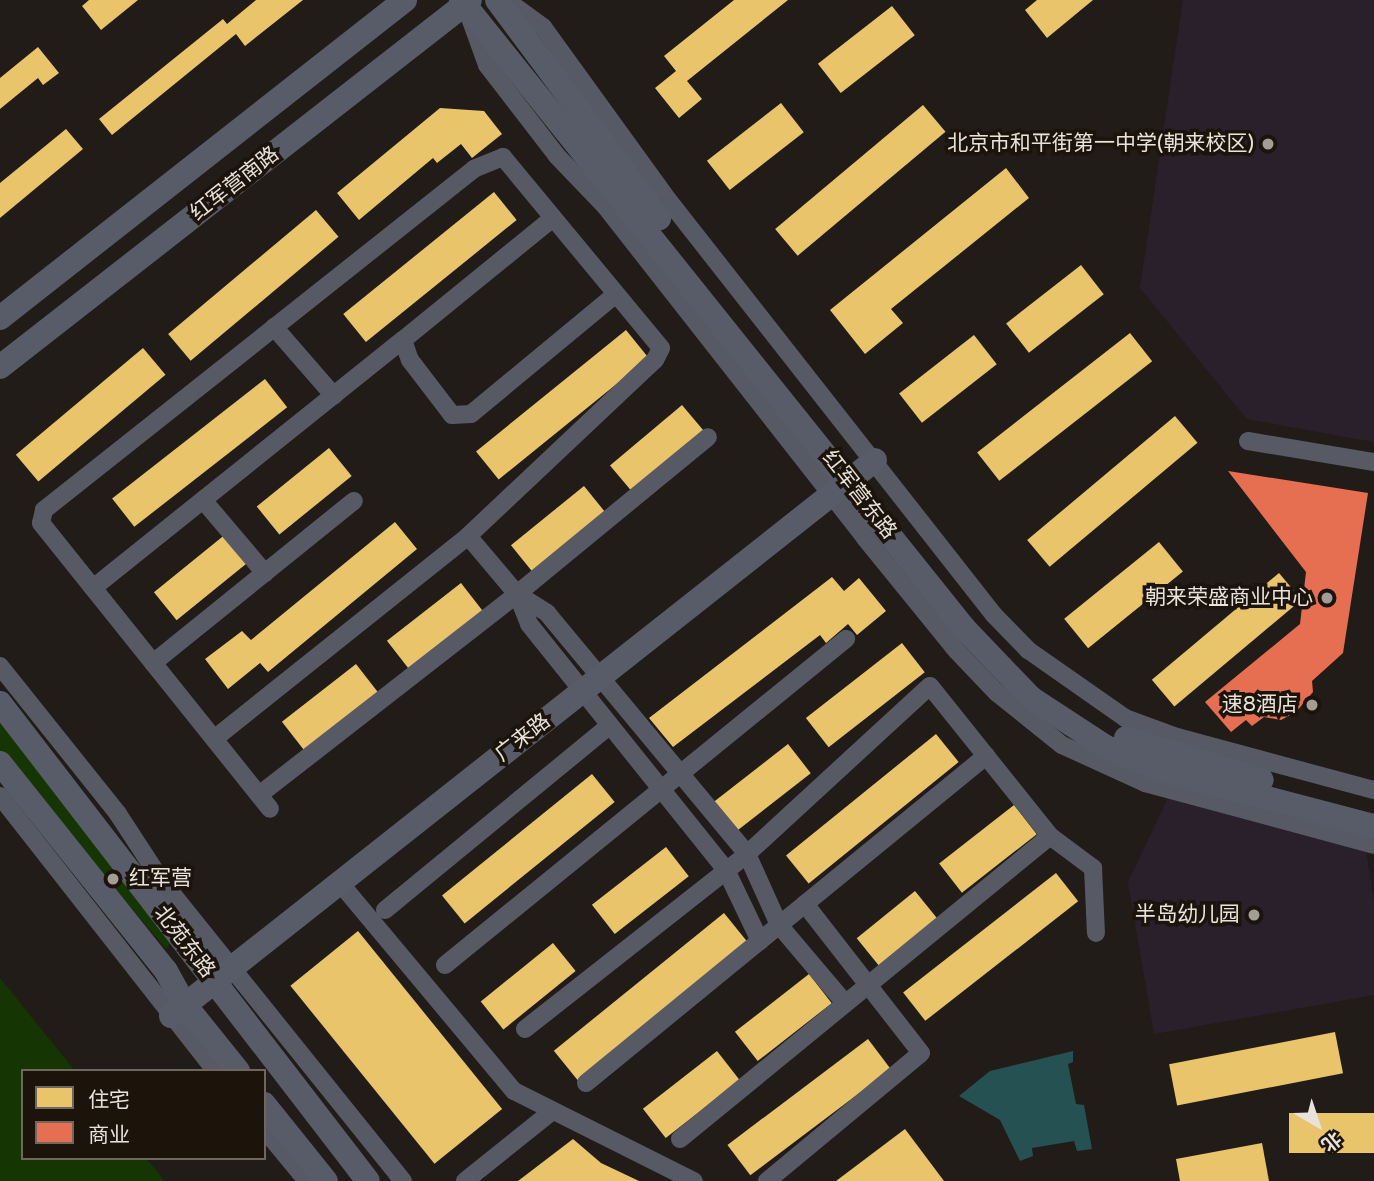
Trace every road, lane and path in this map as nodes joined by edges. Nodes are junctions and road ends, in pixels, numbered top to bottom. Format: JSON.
{"nodes":[{"id":1,"x":496,"y":0,"type":"edge"},
{"id":2,"x":506,"y":0,"type":"edge"},
{"id":3,"x":403,"y":2,"type":"edge"},
{"id":4,"x":465,"y":2,"type":"edge"},
{"id":5,"x":426,"y":35,"type":"junction"},
{"id":6,"x":553,"y":218,"type":"junction"},
{"id":7,"x":616,"y":294,"type":"junction"},
{"id":8,"x":0,"y":317,"type":"edge"},
{"id":9,"x":274,"y":327,"type":"junction"},
{"id":10,"x":403,"y":340,"type":"junction"},
{"id":11,"x":0,"y":368,"type":"edge"},
{"id":12,"x":334,"y":396,"type":"junction"},
{"id":13,"x":708,"y":437,"type":"dead end"},
{"id":14,"x":1248,"y":441,"type":"dead end"},
{"id":15,"x":1374,"y":462,"type":"edge"},
{"id":16,"x":854,"y":477,"type":"junction"},
{"id":17,"x":203,"y":500,"type":"junction"},
{"id":18,"x":354,"y":501,"type":"dead end"},
{"id":19,"x":468,"y":536,"type":"junction"},
{"id":20,"x":265,"y":573,"type":"junction"},
{"id":21,"x":93,"y":588,"type":"junction"},
{"id":22,"x":517,"y":594,"type":"junction"},
{"id":23,"x":846,"y":639,"type":"dead end"},
{"id":24,"x":153,"y":663,"type":"junction"},
{"id":25,"x":0,"y":666,"type":"edge"},
{"id":26,"x":591,"y":684,"type":"junction"},
{"id":27,"x":0,"y":703,"type":"edge"},
{"id":28,"x":610,"y":725,"type":"junction"},
{"id":29,"x":215,"y":739,"type":"junction"},
{"id":30,"x":986,"y":756,"type":"junction"},
{"id":31,"x":0,"y":763,"type":"edge"},
{"id":32,"x":677,"y":773,"type":"junction"},
{"id":33,"x":660,"y":788,"type":"junction"},
{"id":34,"x":1374,"y":790,"type":"edge"},
{"id":35,"x":0,"y":796,"type":"edge"},
{"id":36,"x":1374,"y":810,"type":"edge"},
{"id":37,"x":1374,"y":826,"type":"edge"},
{"id":38,"x":1050,"y":836,"type":"junction"},
{"id":39,"x":1374,"y":845,"type":"edge"},
{"id":40,"x":747,"y":853,"type":"junction"},
{"id":41,"x":726,"y":870,"type":"junction"},
{"id":42,"x":340,"y":883,"type":"junction"},
{"id":43,"x":805,"y":904,"type":"junction"},
{"id":44,"x":386,"y":910,"type":"dead end"},
{"id":45,"x":779,"y":925,"type":"junction"},
{"id":46,"x":1096,"y":933,"type":"dead end"},
{"id":47,"x":183,"y":941,"type":"junction"},
{"id":48,"x":760,"y":941,"type":"junction"},
{"id":49,"x":157,"y":960,"type":"junction"},
{"id":50,"x":445,"y":965,"type":"dead end"},
{"id":51,"x":224,"y":975,"type":"junction"},
{"id":52,"x":869,"y":983,"type":"junction"},
{"id":53,"x":845,"y":1003,"type":"junction"},
{"id":54,"x":178,"y":1011,"type":"junction"},
{"id":55,"x":245,"y":1021,"type":"junction"},
{"id":56,"x":525,"y":1029,"type":"dead end"},
{"id":57,"x":216,"y":1043,"type":"junction"},
{"id":58,"x":215,"y":1069,"type":"edge"},
{"id":59,"x":236,"y":1069,"type":"edge"},
{"id":60,"x":586,"y":1083,"type":"dead end"},
{"id":61,"x":266,"y":1106,"type":"edge"},
{"id":62,"x":551,"y":1112,"type":"junction"},
{"id":63,"x":266,"y":1131,"type":"edge"},
{"id":64,"x":680,"y":1139,"type":"dead end"},
{"id":65,"x":307,"y":1181,"type":"edge"},
{"id":66,"x":326,"y":1181,"type":"edge"},
{"id":67,"x":368,"y":1181,"type":"edge"},
{"id":68,"x":403,"y":1181,"type":"edge"},
{"id":69,"x":465,"y":1181,"type":"edge"},
{"id":70,"x":694,"y":1181,"type":"edge"},
{"id":71,"x":766,"y":1181,"type":"edge"}],
"edges":[{"from":1,"to":16,"type":"street","name":"红军营东路"},
{"from":2,"to":16,"type":"street"},
{"from":3,"to":5,"type":"street"},
{"from":3,"to":8,"type":"street","name":"红军营南路"},
{"from":4,"to":5,"type":"street","name":"红军营南路"},
{"from":4,"to":16,"type":"street","name":"红军营东路"},
{"from":5,"to":11,"type":"street","name":"红军营南路"},
{"from":6,"to":7,"type":"street"},
{"from":6,"to":9,"type":"street"},
{"from":6,"to":10,"type":"street"},
{"from":7,"to":10,"type":"street"},
{"from":7,"to":19,"type":"street"},
{"from":9,"to":12,"type":"street"},
{"from":9,"to":21,"type":"street"},
{"from":10,"to":12,"type":"street"},
{"from":12,"to":17,"type":"street"},
{"from":13,"to":22,"type":"street"},
{"from":14,"to":15,"type":"street"},
{"from":16,"to":26,"type":"street","name":"广来路"},
{"from":16,"to":34,"type":"street"},
{"from":16,"to":36,"type":"street","name":"红军营东路"},
{"from":16,"to":37,"type":"street","name":"红军营东路"},
{"from":16,"to":39,"type":"street"},
{"from":17,"to":20,"type":"street"},
{"from":17,"to":21,"type":"street"},
{"from":18,"to":20,"type":"street"},
{"from":19,"to":22,"type":"street"},
{"from":19,"to":29,"type":"street"},
{"from":20,"to":24,"type":"street"},
{"from":21,"to":24,"type":"street"},
{"from":22,"to":26,"type":"street"},
{"from":22,"to":29,"type":"street"},
{"from":23,"to":32,"type":"street"},
{"from":24,"to":29,"type":"street"},
{"from":25,"to":51,"type":"street"},
{"from":26,"to":28,"type":"street"},
{"from":26,"to":32,"type":"street"},
{"from":26,"to":42,"type":"street","name":"广来路"},
{"from":27,"to":47,"type":"street","name":"北苑东路"},
{"from":28,"to":33,"type":"street"},
{"from":28,"to":44,"type":"street"},
{"from":30,"to":38,"type":"street"},
{"from":30,"to":40,"type":"street"},
{"from":30,"to":43,"type":"street"},
{"from":31,"to":49,"type":"street","name":"北苑东路"},
{"from":32,"to":33,"type":"street"},
{"from":32,"to":40,"type":"street"},
{"from":33,"to":41,"type":"street"},
{"from":33,"to":50,"type":"street"},
{"from":35,"to":54,"type":"street"},
{"from":38,"to":46,"type":"street"},
{"from":38,"to":52,"type":"street"},
{"from":40,"to":41,"type":"street"},
{"from":40,"to":45,"type":"street"},
{"from":41,"to":48,"type":"street"},
{"from":41,"to":56,"type":"street"},
{"from":42,"to":51,"type":"street","name":"广来路"},
{"from":42,"to":62,"type":"street"},
{"from":43,"to":45,"type":"street"},
{"from":43,"to":52,"type":"street"},
{"from":45,"to":48,"type":"street"},
{"from":45,"to":53,"type":"street"},
{"from":47,"to":49,"type":"street"},
{"from":47,"to":51,"type":"street","name":"北苑东路"},
{"from":48,"to":60,"type":"street"},
{"from":49,"to":54,"type":"street","name":"北苑东路"},
{"from":51,"to":54,"type":"street","name":"广来路"},
{"from":51,"to":55,"type":"street","name":"北苑东路"},
{"from":51,"to":68,"type":"street"},
{"from":52,"to":53,"type":"street"},
{"from":52,"to":71,"type":"street"},
{"from":53,"to":64,"type":"street"},
{"from":54,"to":57,"type":"street","name":"北苑东路"},
{"from":54,"to":58,"type":"street"},
{"from":55,"to":57,"type":"street"},
{"from":55,"to":67,"type":"street","name":"北苑东路"},
{"from":57,"to":59,"type":"street","name":"北苑东路"},
{"from":61,"to":66,"type":"street"},
{"from":62,"to":69,"type":"street"},
{"from":62,"to":70,"type":"street"},
{"from":63,"to":65,"type":"street"}]}
